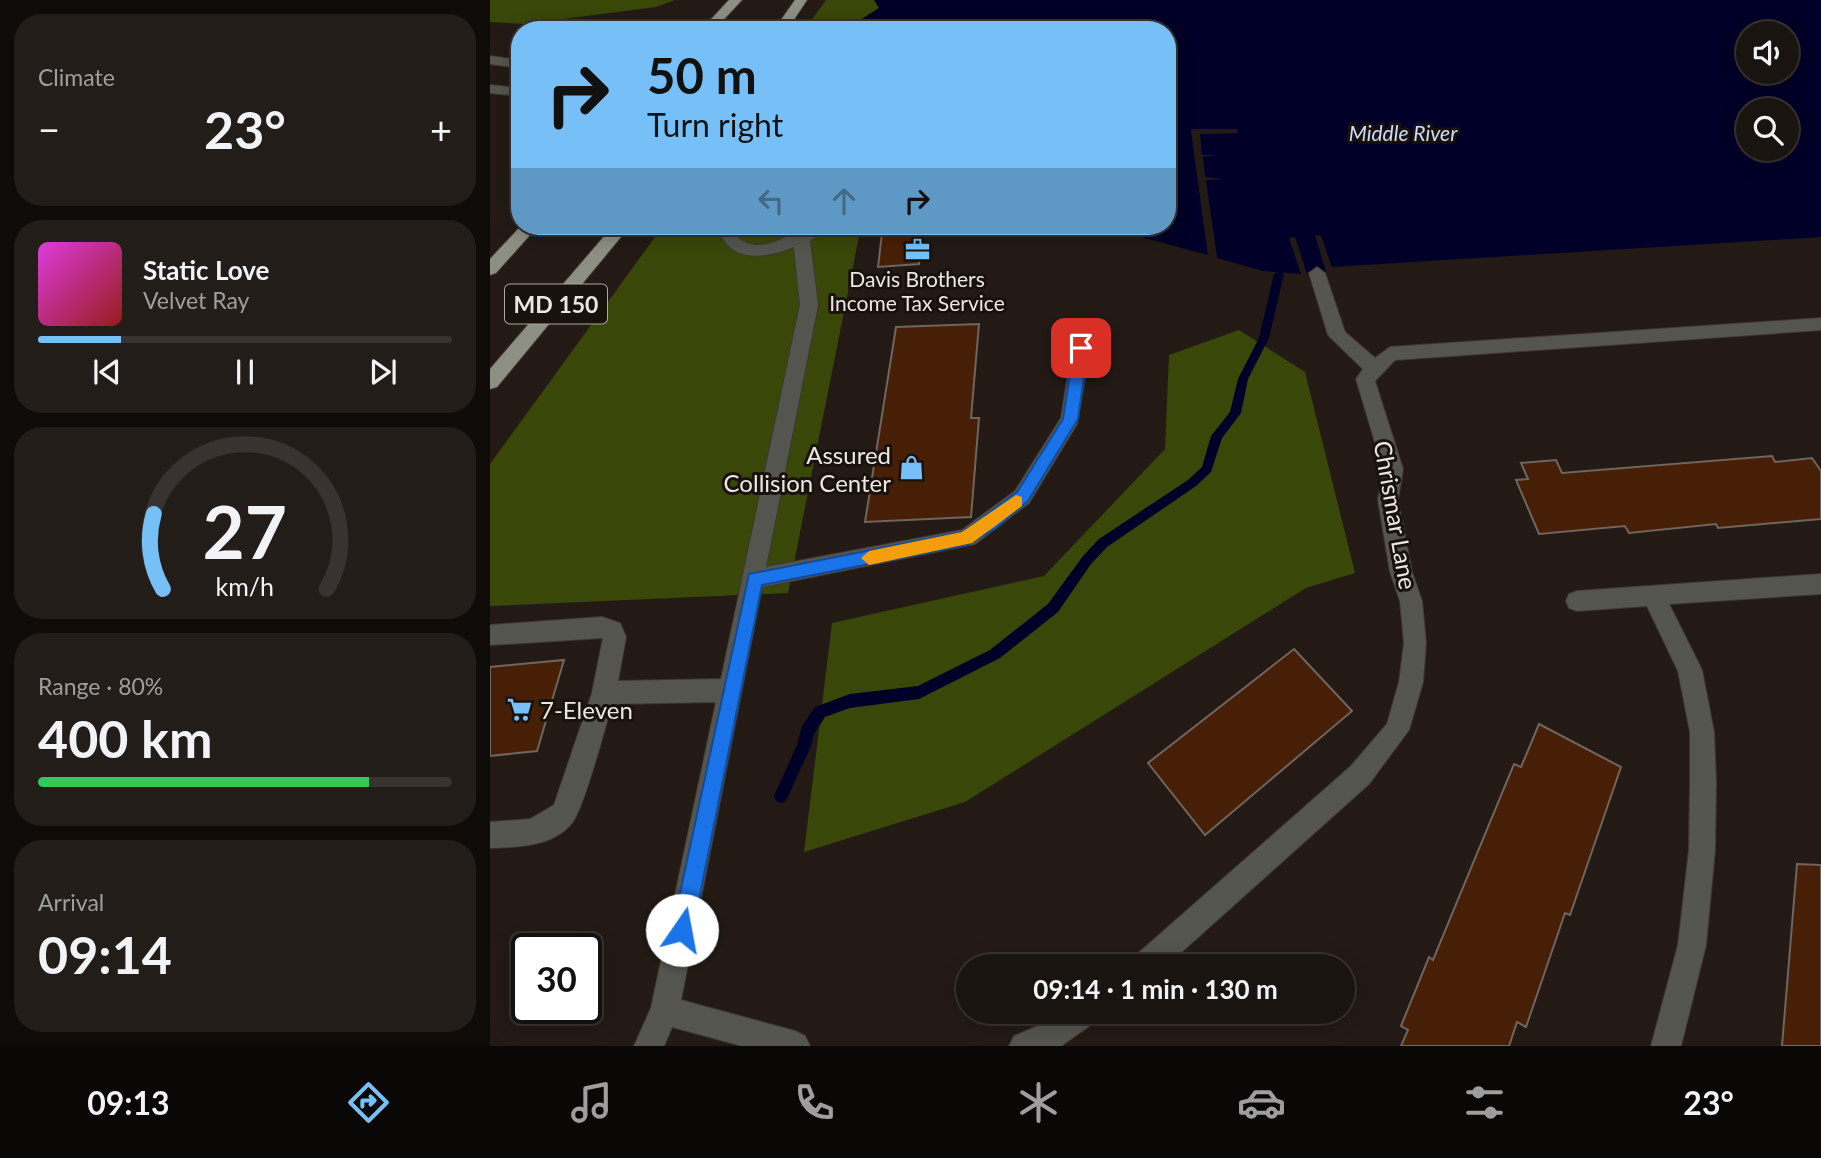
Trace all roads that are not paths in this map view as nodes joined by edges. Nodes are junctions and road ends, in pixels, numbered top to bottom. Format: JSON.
{"nodes":[{"id":1,"x":736,"y":0,"type":"edge"},
{"id":2,"x":801,"y":0,"type":"edge"},
{"id":3,"x":716,"y":21,"type":"edge"},
{"id":4,"x":786,"y":21,"type":"edge"},
{"id":5,"x":490,"y":61,"type":"edge"},
{"id":6,"x":511,"y":63,"type":"edge"},
{"id":7,"x":490,"y":89,"type":"edge"},
{"id":8,"x":511,"y":91,"type":"edge"},
{"id":9,"x":522,"y":235,"type":"edge"},
{"id":10,"x":614,"y":235,"type":"edge"},
{"id":11,"x":730,"y":235,"type":"edge"},
{"id":12,"x":810,"y":235,"type":"edge"},
{"id":13,"x":802,"y":241,"type":"junction"},
{"id":14,"x":490,"y":269,"type":"edge"},
{"id":15,"x":1317,"y":273,"type":"dead end"},
{"id":16,"x":1821,"y":324,"type":"edge"},
{"id":17,"x":1081,"y":348,"type":"dead end"},
{"id":18,"x":1375,"y":369,"type":"junction"},
{"id":19,"x":490,"y":382,"type":"edge"},
{"id":20,"x":755,"y":579,"type":"junction"},
{"id":21,"x":1821,"y":584,"type":"edge"},
{"id":22,"x":1654,"y":597,"type":"junction"},
{"id":23,"x":1577,"y":601,"type":"dead end"},
{"id":24,"x":490,"y":635,"type":"edge"},
{"id":25,"x":732,"y":690,"type":"junction"},
{"id":26,"x":604,"y":693,"type":"junction"},
{"id":27,"x":490,"y":835,"type":"edge"},
{"id":28,"x":1159,"y":954,"type":"edge"},
{"id":29,"x":665,"y":1010,"type":"junction"},
{"id":30,"x":1068,"y":1024,"type":"edge"},
{"id":31,"x":649,"y":1046,"type":"edge"},
{"id":32,"x":795,"y":1046,"type":"edge"},
{"id":33,"x":1024,"y":1046,"type":"edge"},
{"id":34,"x":1666,"y":1046,"type":"edge"}],
"edges":[{"from":1,"to":3,"type":"main road"},
{"from":2,"to":4,"type":"main road"},
{"from":5,"to":6,"type":"street"},
{"from":7,"to":8,"type":"street"},
{"from":9,"to":14,"type":"main road","number":"MD 150"},
{"from":10,"to":19,"type":"main road","number":"MD 150"},
{"from":11,"to":13,"type":"street"},
{"from":12,"to":13,"type":"street"},
{"from":13,"to":20,"type":"street"},
{"from":15,"to":18,"type":"street"},
{"from":16,"to":18,"type":"street"},
{"from":17,"to":20,"type":"street"},
{"from":18,"to":28,"type":"street","name":"Chrismar Lane"},
{"from":20,"to":25,"type":"street"},
{"from":21,"to":22,"type":"street"},
{"from":22,"to":23,"type":"street"},
{"from":22,"to":34,"type":"street"},
{"from":24,"to":26,"type":"street"},
{"from":25,"to":26,"type":"street"},
{"from":25,"to":29,"type":"street"},
{"from":26,"to":27,"type":"street"},
{"from":29,"to":31,"type":"street"},
{"from":29,"to":32,"type":"street"},
{"from":30,"to":33,"type":"street"}]}
